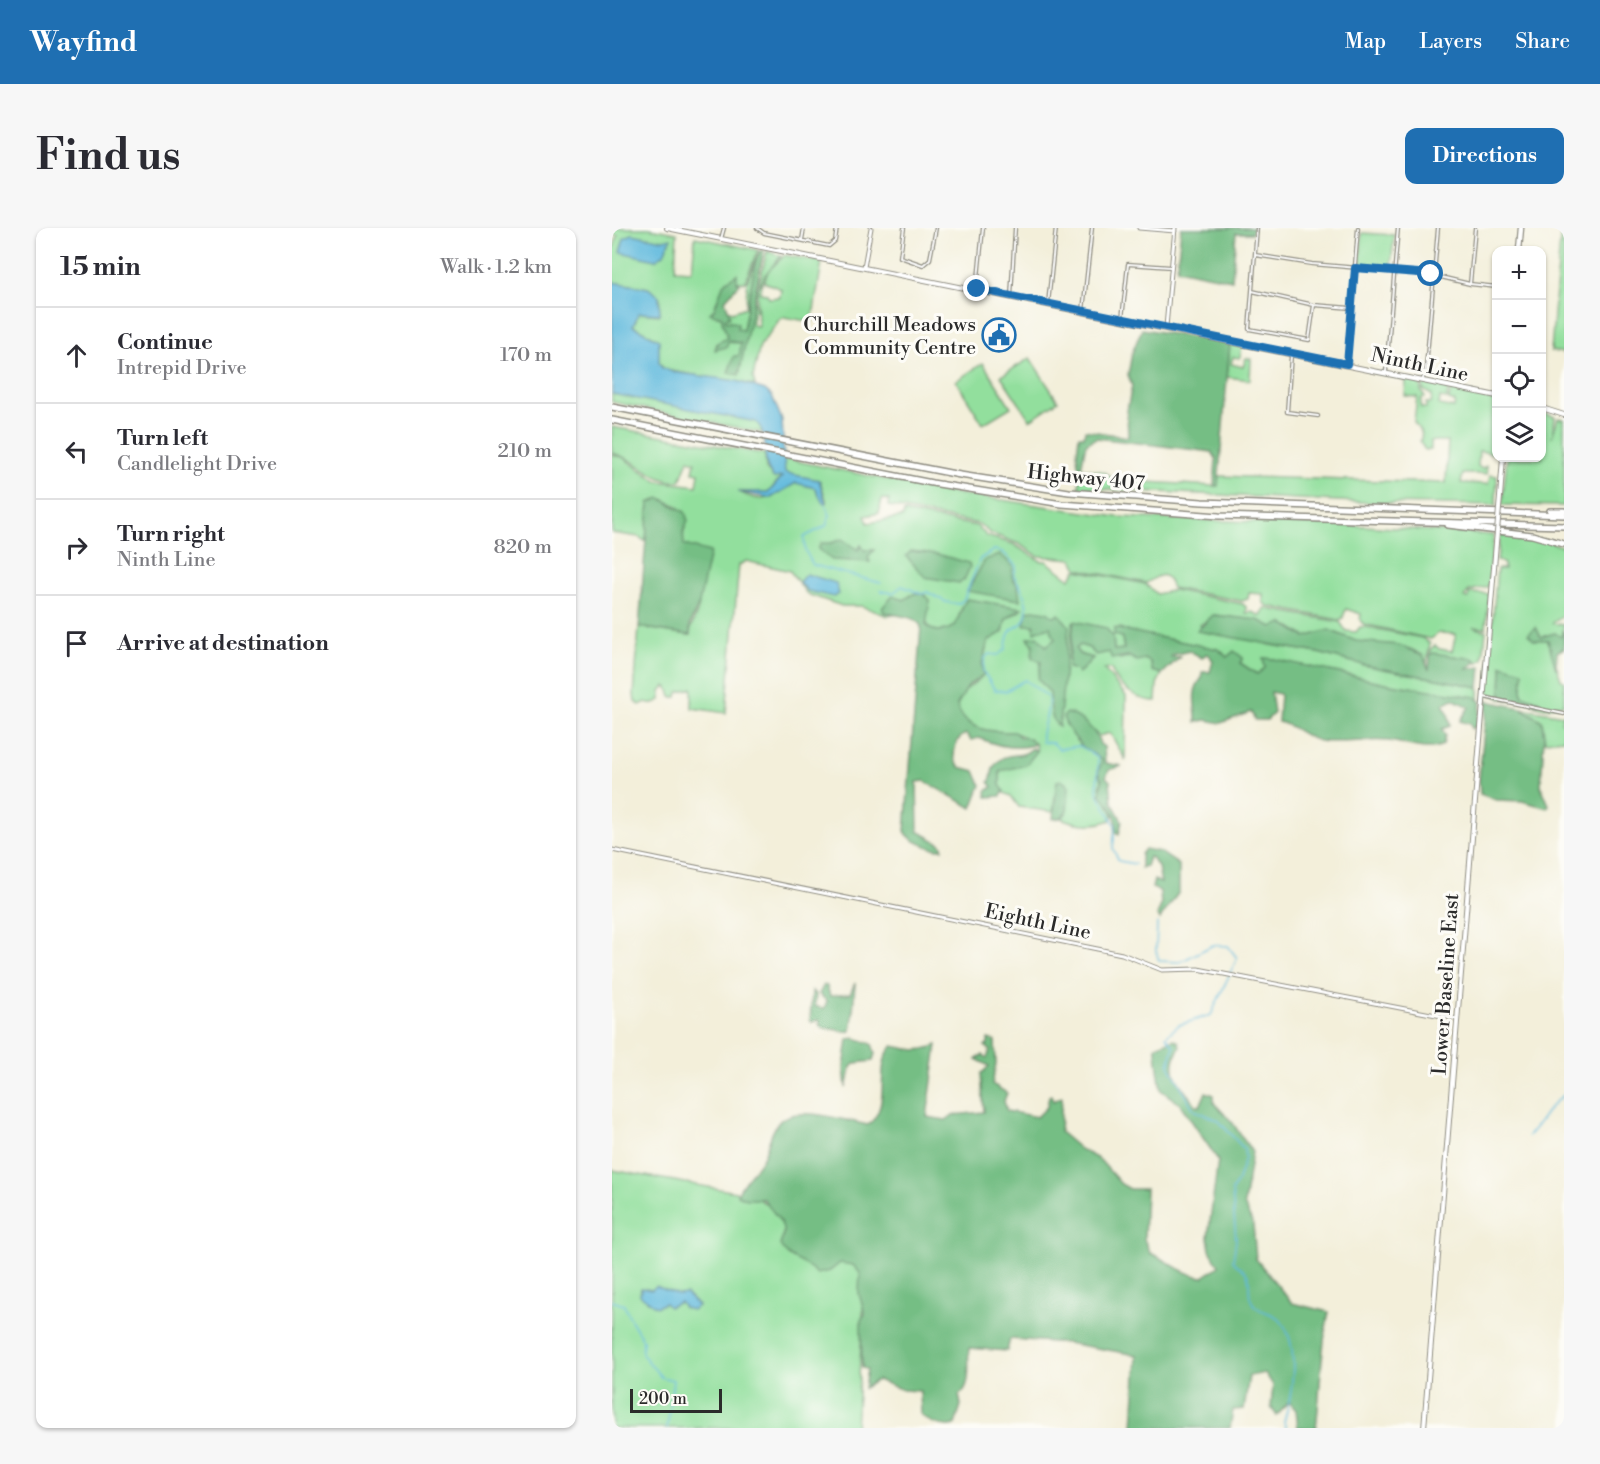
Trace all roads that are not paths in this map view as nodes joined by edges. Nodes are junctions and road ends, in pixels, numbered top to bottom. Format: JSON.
{"nodes":[{"id":1,"x":667,"y":228,"type":"edge"},
{"id":2,"x":724,"y":228,"type":"edge"},
{"id":3,"x":757,"y":228,"type":"edge"},
{"id":4,"x":804,"y":228,"type":"edge"},
{"id":5,"x":837,"y":228,"type":"edge"},
{"id":6,"x":871,"y":228,"type":"edge"},
{"id":7,"x":904,"y":228,"type":"edge"},
{"id":8,"x":936,"y":228,"type":"edge"},
{"id":9,"x":983,"y":228,"type":"edge"},
{"id":10,"x":1015,"y":228,"type":"edge"},
{"id":11,"x":1056,"y":228,"type":"edge"},
{"id":12,"x":1092,"y":228,"type":"edge"},
{"id":13,"x":1139,"y":228,"type":"edge"},
{"id":14,"x":1257,"y":228,"type":"edge"},
{"id":15,"x":1358,"y":228,"type":"edge"},
{"id":16,"x":1398,"y":228,"type":"edge"},
{"id":17,"x":1438,"y":228,"type":"edge"},
{"id":18,"x":1475,"y":228,"type":"edge"},
{"id":19,"x":1521,"y":228,"type":"edge"},
{"id":20,"x":1175,"y":230,"type":"edge"},
{"id":21,"x":722,"y":239,"type":"junction"},
{"id":22,"x":802,"y":240,"type":"junction"},
{"id":23,"x":1519,"y":246,"type":"edge"},
{"id":24,"x":1255,"y":255,"type":"junction"},
{"id":25,"x":864,"y":267,"type":"junction"},
{"id":26,"x":1172,"y":267,"type":"junction"},
{"id":27,"x":1355,"y":268,"type":"junction"},
{"id":28,"x":1394,"y":271,"type":"junction"},
{"id":29,"x":1434,"y":275,"type":"junction"},
{"id":30,"x":1470,"y":284,"type":"junction"},
{"id":31,"x":1492,"y":286,"type":"edge"},
{"id":32,"x":977,"y":289,"type":"junction"},
{"id":33,"x":1252,"y":291,"type":"junction"},
{"id":34,"x":1011,"y":297,"type":"junction"},
{"id":35,"x":1048,"y":304,"type":"junction"},
{"id":36,"x":1314,"y":305,"type":"junction"},
{"id":37,"x":1351,"y":308,"type":"junction"},
{"id":38,"x":1083,"y":311,"type":"junction"},
{"id":39,"x":1122,"y":319,"type":"junction"},
{"id":40,"x":1166,"y":327,"type":"junction"},
{"id":41,"x":1291,"y":352,"type":"junction"},
{"id":42,"x":1347,"y":364,"type":"junction"},
{"id":43,"x":1386,"y":372,"type":"junction"},
{"id":44,"x":1423,"y":379,"type":"junction"},
{"id":45,"x":1492,"y":395,"type":"edge"},
{"id":46,"x":612,"y":407,"type":"edge"},
{"id":47,"x":1546,"y":409,"type":"edge"},
{"id":48,"x":1564,"y":415,"type":"edge"},
{"id":49,"x":1318,"y":416,"type":"dead end"},
{"id":50,"x":612,"y":420,"type":"edge"},
{"id":51,"x":1503,"y":462,"type":"edge"},
{"id":52,"x":1564,"y":513,"type":"edge"},
{"id":53,"x":1440,"y":523,"type":"junction"},
{"id":54,"x":1564,"y":526,"type":"edge"},
{"id":55,"x":1564,"y":544,"type":"edge"},
{"id":56,"x":1482,"y":697,"type":"junction"},
{"id":57,"x":1564,"y":714,"type":"edge"},
{"id":58,"x":612,"y":850,"type":"edge"},
{"id":59,"x":1457,"y":1018,"type":"junction"},
{"id":60,"x":1424,"y":1428,"type":"edge"}],
"edges":[{"from":1,"to":21,"type":"main road","name":"Ninth Line"},
{"from":2,"to":21,"type":"street"},
{"from":3,"to":22,"type":"street"},
{"from":4,"to":22,"type":"street"},
{"from":5,"to":22,"type":"street"},
{"from":6,"to":25,"type":"street"},
{"from":7,"to":8,"type":"street"},
{"from":9,"to":32,"type":"street"},
{"from":10,"to":34,"type":"street"},
{"from":11,"to":35,"type":"street"},
{"from":12,"to":38,"type":"street"},
{"from":13,"to":20,"type":"street"},
{"from":14,"to":24,"type":"street"},
{"from":15,"to":27,"type":"street"},
{"from":16,"to":28,"type":"street"},
{"from":17,"to":29,"type":"street"},
{"from":18,"to":30,"type":"street"},
{"from":19,"to":23,"type":"main road"},
{"from":20,"to":26,"type":"street"},
{"from":21,"to":25,"type":"main road","name":"Ninth Line"},
{"from":24,"to":27,"type":"street"},
{"from":24,"to":33,"type":"street"},
{"from":25,"to":32,"type":"main road","name":"Ninth Line"},
{"from":26,"to":39,"type":"street"},
{"from":26,"to":40,"type":"street"},
{"from":27,"to":28,"type":"street"},
{"from":27,"to":37,"type":"street"},
{"from":28,"to":29,"type":"street"},
{"from":28,"to":43,"type":"street"},
{"from":29,"to":30,"type":"street"},
{"from":29,"to":44,"type":"street"},
{"from":30,"to":31,"type":"street"},
{"from":32,"to":34,"type":"main road","name":"Ninth Line"},
{"from":33,"to":36,"type":"street"},
{"from":33,"to":36,"type":"street"},
{"from":34,"to":35,"type":"main road","name":"Ninth Line"},
{"from":35,"to":38,"type":"main road","name":"Ninth Line"},
{"from":36,"to":37,"type":"street"},
{"from":37,"to":42,"type":"street"},
{"from":38,"to":39,"type":"main road","name":"Ninth Line"},
{"from":39,"to":40,"type":"main road","name":"Ninth Line"},
{"from":40,"to":41,"type":"main road","name":"Ninth Line"},
{"from":41,"to":42,"type":"main road","name":"Ninth Line"},
{"from":41,"to":49,"type":"street"},
{"from":42,"to":43,"type":"main road","name":"Ninth Line"},
{"from":43,"to":44,"type":"main road","name":"Ninth Line"},
{"from":44,"to":45,"type":"main road","name":"Ninth Line"},
{"from":46,"to":52,"type":"highway","name":"Highway 407"},
{"from":47,"to":48,"type":"main road"},
{"from":50,"to":53,"type":"highway","name":"Highway 407"},
{"from":51,"to":56,"type":"main road","name":"Lower Baseline East","bridge":true},
{"from":53,"to":54,"type":"highway","name":"Highway 407"},
{"from":53,"to":55,"type":"highway"},
{"from":56,"to":57,"type":"street"},
{"from":56,"to":59,"type":"main road","name":"Lower Baseline East"},
{"from":58,"to":59,"type":"street","name":"Eighth Line"},
{"from":59,"to":60,"type":"main road","name":"Lower Baseline East"}]}
